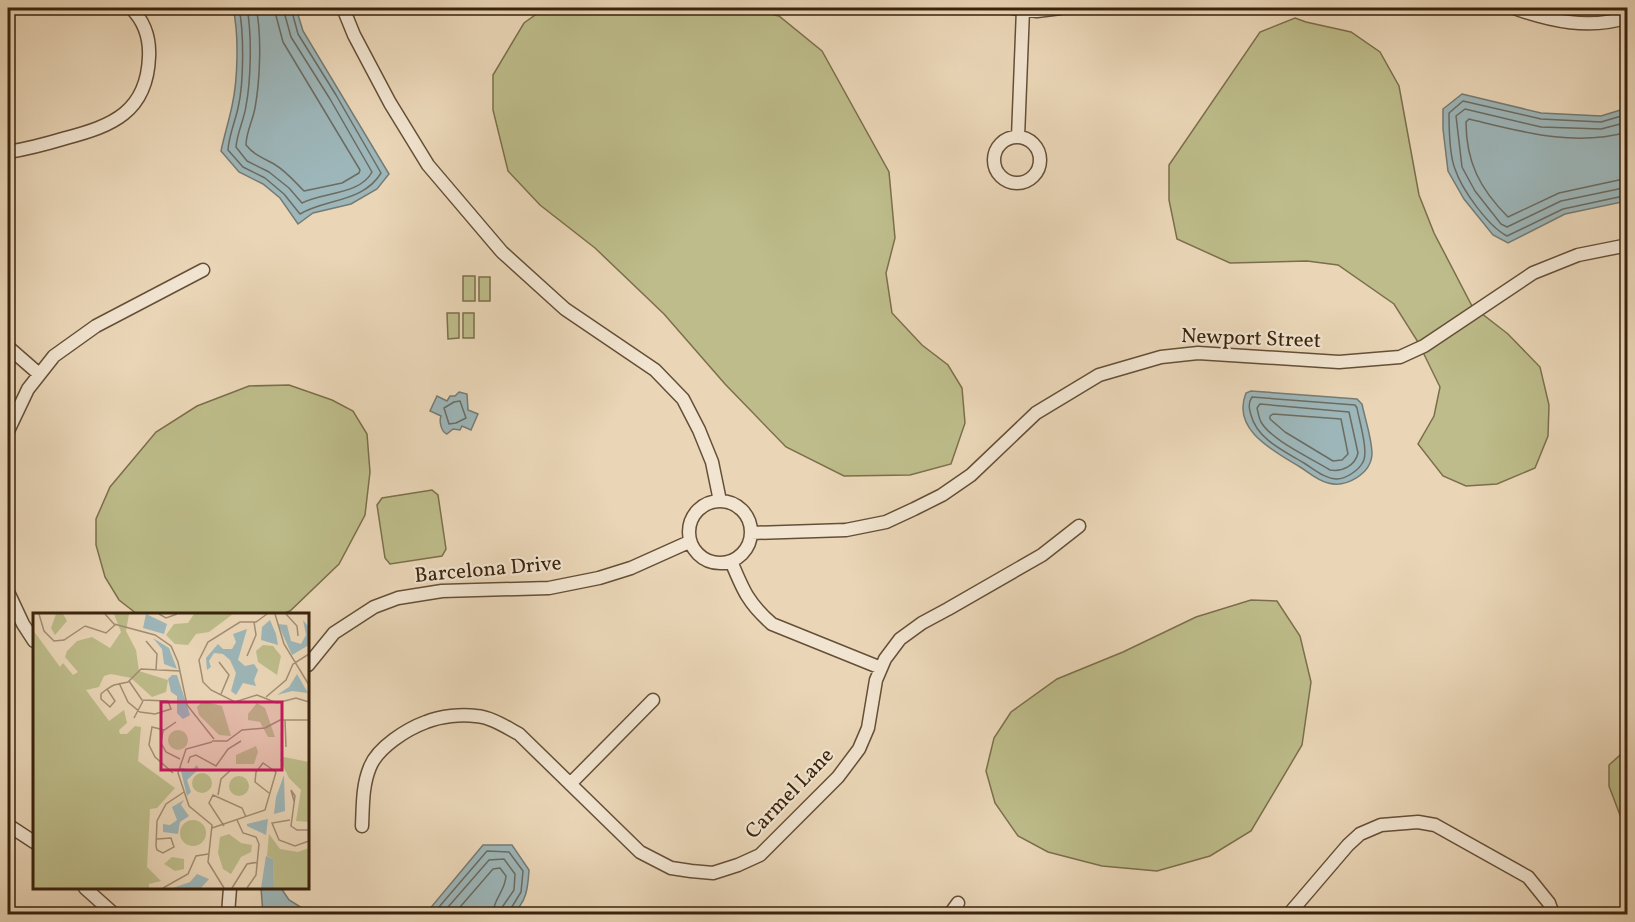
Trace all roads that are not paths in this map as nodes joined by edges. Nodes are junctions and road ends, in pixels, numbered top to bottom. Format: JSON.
{"nodes":[{"id":1,"x":131,"y":8,"type":"edge"},
{"id":2,"x":343,"y":8,"type":"edge"},
{"id":3,"x":1018,"y":8,"type":"edge"},
{"id":4,"x":1061,"y":8,"type":"edge"},
{"id":5,"x":1514,"y":8,"type":"edge"},
{"id":6,"x":1628,"y":17,"type":"edge"},
{"id":7,"x":1018,"y":137,"type":"dead end"},
{"id":8,"x":8,"y":152,"type":"edge"},
{"id":9,"x":1628,"y":245,"type":"edge"},
{"id":10,"x":203,"y":270,"type":"dead end"},
{"id":11,"x":8,"y":348,"type":"edge"},
{"id":12,"x":39,"y":374,"type":"junction"},
{"id":13,"x":8,"y":431,"type":"edge"},
{"id":14,"x":720,"y":501,"type":"junction"},
{"id":15,"x":1080,"y":526,"type":"dead end"},
{"id":16,"x":751,"y":533,"type":"junction"},
{"id":17,"x":689,"y":542,"type":"junction"},
{"id":18,"x":731,"y":561,"type":"junction"},
{"id":19,"x":8,"y":592,"type":"edge"},
{"id":20,"x":33,"y":639,"type":"edge"},
{"id":21,"x":309,"y":664,"type":"edge"},
{"id":22,"x":881,"y":668,"type":"junction"},
{"id":23,"x":653,"y":700,"type":"dead end"},
{"id":24,"x":570,"y":784,"type":"junction"},
{"id":25,"x":8,"y":825,"type":"edge"},
{"id":26,"x":362,"y":826,"type":"dead end"},
{"id":27,"x":33,"y":841,"type":"edge"},
{"id":28,"x":86,"y":889,"type":"edge"},
{"id":29,"x":230,"y":889,"type":"edge"},
{"id":30,"x":958,"y":903,"type":"dead end"},
{"id":31,"x":114,"y":915,"type":"edge"},
{"id":32,"x":228,"y":915,"type":"edge"},
{"id":33,"x":950,"y":915,"type":"edge"},
{"id":34,"x":1289,"y":915,"type":"edge"},
{"id":35,"x":1553,"y":915,"type":"edge"}],
"edges":[{"from":1,"to":8,"type":"street"},
{"from":2,"to":14,"type":"street"},
{"from":3,"to":4,"type":"street"},
{"from":3,"to":7,"type":"street"},
{"from":5,"to":6,"type":"street"},
{"from":9,"to":16,"type":"street","name":"Newport Street"},
{"from":10,"to":12,"type":"street"},
{"from":11,"to":12,"type":"street"},
{"from":12,"to":13,"type":"street"},
{"from":14,"to":16,"type":"street"},
{"from":14,"to":17,"type":"street"},
{"from":15,"to":22,"type":"street","name":"Carmel Lane"},
{"from":16,"to":18,"type":"street"},
{"from":17,"to":18,"type":"street"},
{"from":17,"to":21,"type":"street","name":"Barcelona Drive"},
{"from":18,"to":22,"type":"street"},
{"from":19,"to":20,"type":"street"},
{"from":22,"to":24,"type":"street","name":"Carmel Lane"},
{"from":23,"to":24,"type":"street"},
{"from":24,"to":26,"type":"street","name":"Carmel Lane"},
{"from":25,"to":27,"type":"street"},
{"from":28,"to":31,"type":"street"},
{"from":29,"to":32,"type":"street"},
{"from":30,"to":33,"type":"street"},
{"from":34,"to":35,"type":"street"}]}
